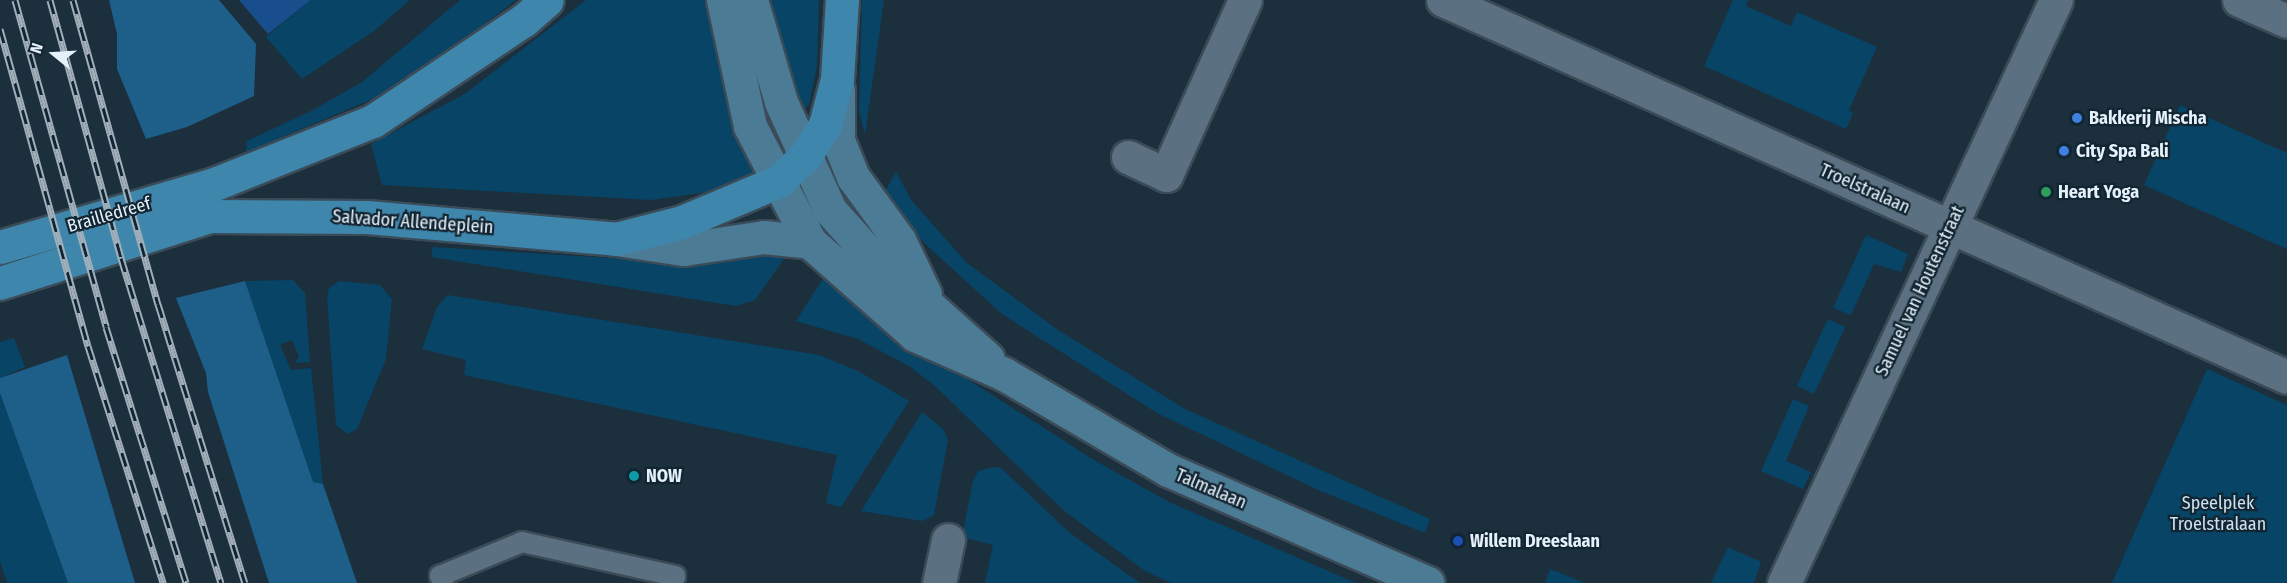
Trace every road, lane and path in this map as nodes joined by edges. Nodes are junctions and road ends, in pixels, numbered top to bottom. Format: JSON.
{"nodes":[{"id":1,"x":547,"y":0,"type":"edge"},
{"id":2,"x":723,"y":0,"type":"edge"},
{"id":3,"x":751,"y":0,"type":"edge"},
{"id":4,"x":842,"y":0,"type":"edge"},
{"id":5,"x":1245,"y":0,"type":"edge"},
{"id":6,"x":1443,"y":0,"type":"edge"},
{"id":7,"x":2056,"y":0,"type":"edge"},
{"id":8,"x":2250,"y":2,"type":"edge"},
{"id":9,"x":2287,"y":21,"type":"edge"},
{"id":10,"x":837,"y":79,"type":"junction"},
{"id":11,"x":806,"y":155,"type":"junction"},
{"id":12,"x":1128,"y":157,"type":"dead end"},
{"id":13,"x":780,"y":181,"type":"junction"},
{"id":14,"x":210,"y":216,"type":"joint"},
{"id":15,"x":1949,"y":227,"type":"junction"},
{"id":16,"x":616,"y":239,"type":"junction"},
{"id":17,"x":810,"y":242,"type":"junction"},
{"id":18,"x":0,"y":247,"type":"edge"},
{"id":19,"x":0,"y":283,"type":"edge"},
{"id":20,"x":929,"y":303,"type":"junction"},
{"id":21,"x":1004,"y":374,"type":"junction"},
{"id":22,"x":2287,"y":377,"type":"edge"},
{"id":23,"x":948,"y":540,"type":"dead end"},
{"id":24,"x":443,"y":583,"type":"edge"},
{"id":25,"x":673,"y":583,"type":"edge"},
{"id":26,"x":939,"y":583,"type":"edge"},
{"id":27,"x":1428,"y":583,"type":"edge"},
{"id":28,"x":1784,"y":583,"type":"edge"}],
"edges":[{"from":1,"to":18,"type":"main road","name":"Brailledreef"},
{"from":2,"to":13,"type":"main road"},
{"from":3,"to":11,"type":"main road"},
{"from":4,"to":10,"type":"main road","name":"Salvador Allendeplein"},
{"from":5,"to":12,"type":"street"},
{"from":6,"to":15,"type":"street","name":"Troelstralaan"},
{"from":7,"to":15,"type":"street","name":"Samuel van Houtenstraat"},
{"from":8,"to":9,"type":"street"},
{"from":10,"to":11,"type":"main road","name":"Salvador Allendeplein"},
{"from":10,"to":20,"type":"main road","name":"Salvador Allendeplein"},
{"from":11,"to":13,"type":"main road","name":"Salvador Allendeplein"},
{"from":11,"to":20,"type":"main road"},
{"from":13,"to":16,"type":"main road","name":"Salvador Allendeplein"},
{"from":13,"to":17,"type":"main road"},
{"from":14,"to":16,"type":"main road","name":"Salvador Allendeplein"},
{"from":14,"to":19,"type":"main road","name":"Brailledreef"},
{"from":15,"to":22,"type":"street","name":"Troelstralaan"},
{"from":15,"to":28,"type":"street","name":"Samuel van Houtenstraat"},
{"from":16,"to":17,"type":"main road","name":"Salvador Allendeplein"},
{"from":17,"to":21,"type":"main road","name":"Talmalaan"},
{"from":20,"to":21,"type":"main road","name":"Talmalaan"},
{"from":21,"to":27,"type":"main road","name":"Talmalaan"},
{"from":23,"to":26,"type":"street"},
{"from":24,"to":25,"type":"lane"}]}
